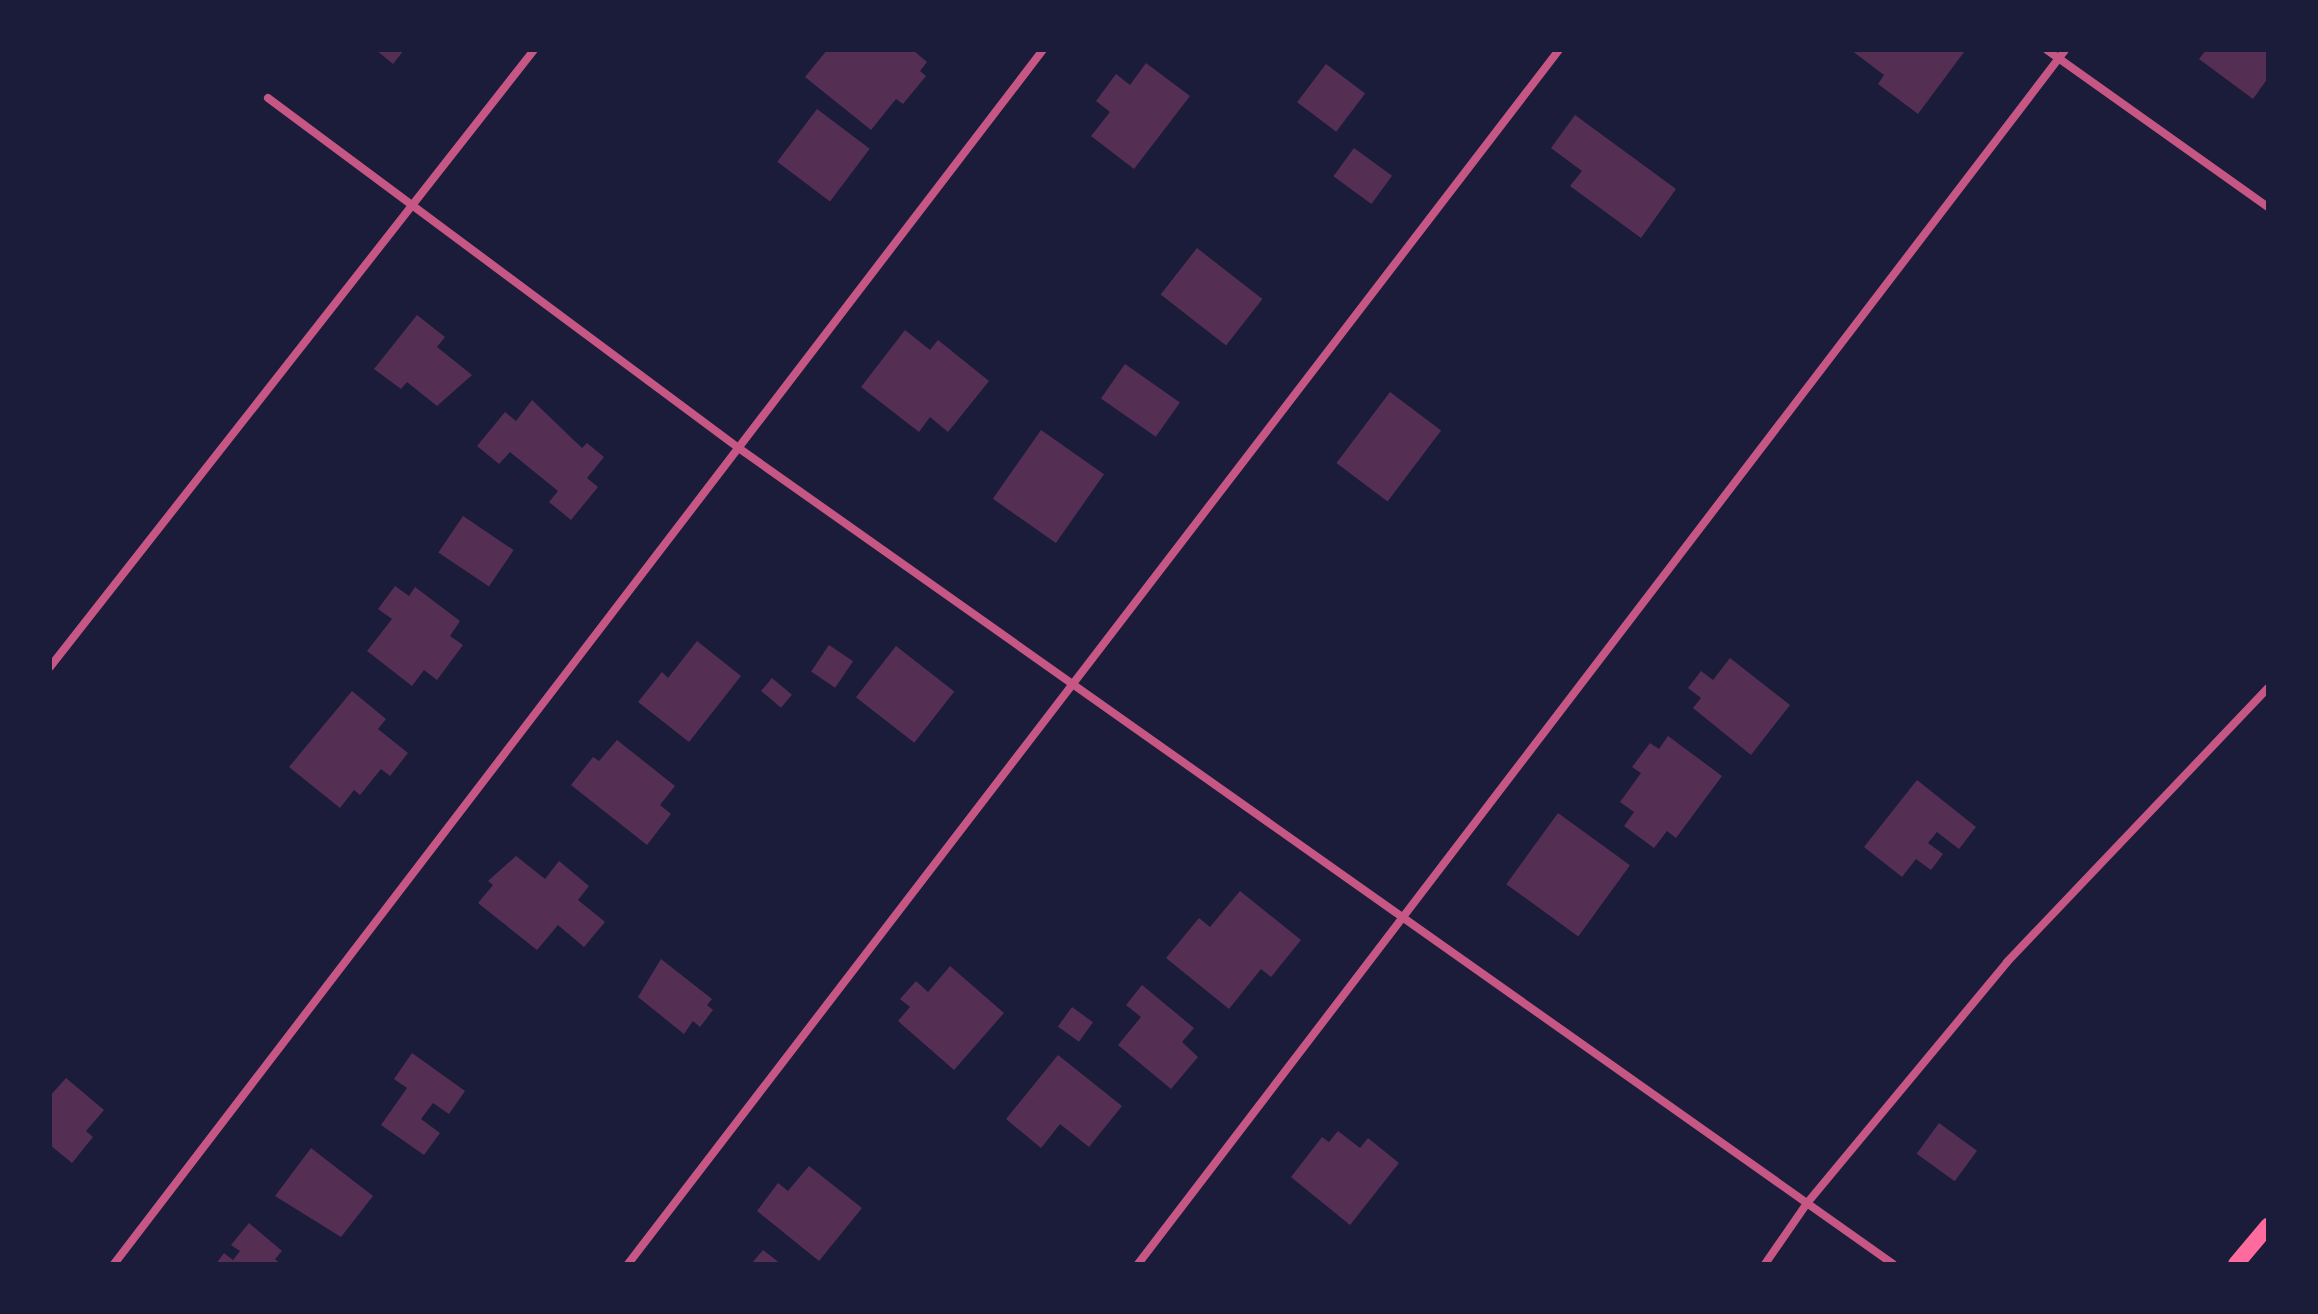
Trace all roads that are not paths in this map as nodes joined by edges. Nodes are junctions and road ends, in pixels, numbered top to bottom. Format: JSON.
{"nodes":[{"id":1,"x":534,"y":50,"type":"edge"},
{"id":2,"x":1043,"y":50,"type":"edge"},
{"id":3,"x":1559,"y":50,"type":"edge"},
{"id":4,"x":2047,"y":50,"type":"edge"},
{"id":5,"x":2065,"y":50,"type":"edge"},
{"id":6,"x":2058,"y":58,"type":"junction"},
{"id":7,"x":268,"y":98,"type":"dead end"},
{"id":8,"x":414,"y":207,"type":"junction"},
{"id":9,"x":2268,"y":207,"type":"edge"},
{"id":10,"x":740,"y":449,"type":"junction"},
{"id":11,"x":50,"y":667,"type":"edge"},
{"id":12,"x":1074,"y":684,"type":"junction"},
{"id":13,"x":2268,"y":688,"type":"edge"},
{"id":14,"x":1400,"y":917,"type":"junction"},
{"id":15,"x":1808,"y":1202,"type":"junction"},
{"id":16,"x":2268,"y":1226,"type":"edge"},
{"id":17,"x":114,"y":1264,"type":"edge"},
{"id":18,"x":628,"y":1264,"type":"edge"},
{"id":19,"x":1138,"y":1264,"type":"edge"},
{"id":20,"x":1765,"y":1264,"type":"edge"},
{"id":21,"x":1893,"y":1264,"type":"edge"},
{"id":22,"x":2236,"y":1264,"type":"edge"}],
"edges":[{"from":1,"to":8,"type":"street"},
{"from":2,"to":10,"type":"street"},
{"from":3,"to":12,"type":"street"},
{"from":4,"to":6,"type":"street"},
{"from":5,"to":6,"type":"street"},
{"from":6,"to":9,"type":"street"},
{"from":6,"to":14,"type":"street"},
{"from":7,"to":8,"type":"street"},
{"from":8,"to":10,"type":"street"},
{"from":8,"to":11,"type":"street"},
{"from":10,"to":12,"type":"street"},
{"from":10,"to":17,"type":"street"},
{"from":12,"to":14,"type":"street"},
{"from":12,"to":18,"type":"street"},
{"from":13,"to":15,"type":"street"},
{"from":14,"to":15,"type":"street"},
{"from":14,"to":19,"type":"street"},
{"from":15,"to":20,"type":"street"},
{"from":15,"to":21,"type":"street"},
{"from":16,"to":22,"type":"main road"}]}
